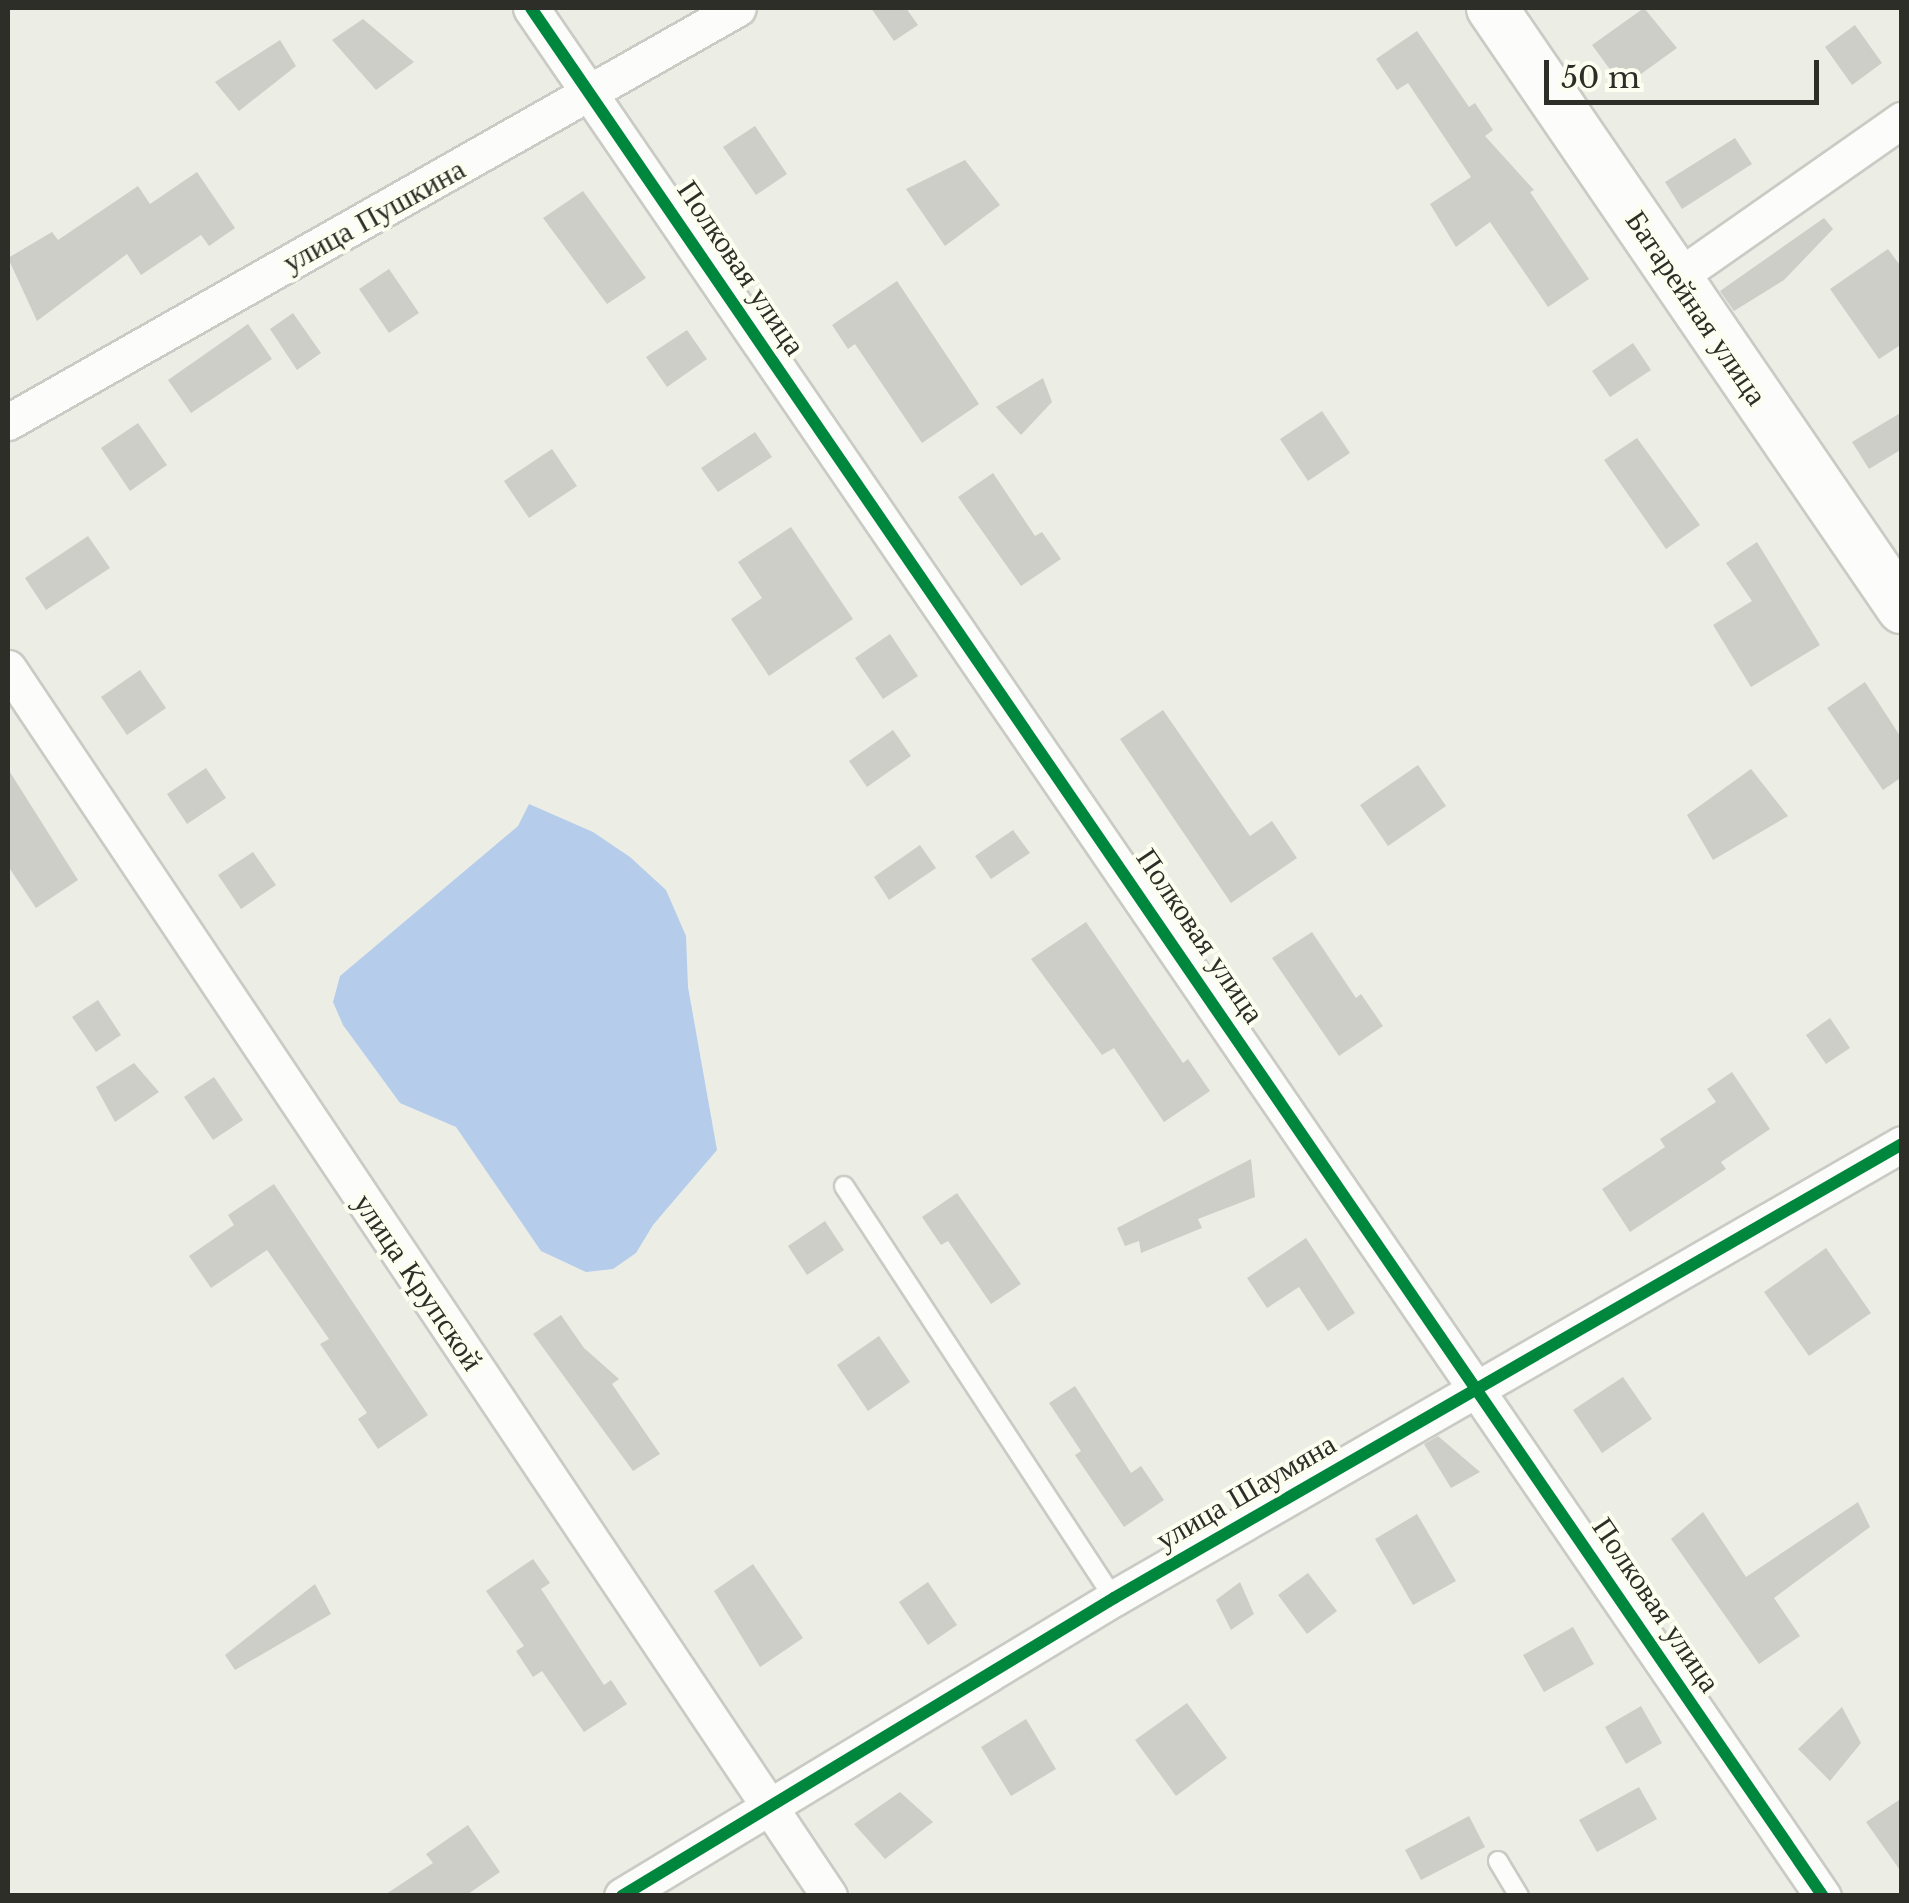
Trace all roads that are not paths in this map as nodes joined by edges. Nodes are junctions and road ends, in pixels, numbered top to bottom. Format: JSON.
{"nodes":[{"id":1,"x":531,"y":8,"type":"edge"},
{"id":2,"x":738,"y":8,"type":"edge"},
{"id":3,"x":1492,"y":8,"type":"edge"},
{"id":4,"x":592,"y":94,"type":"junction"},
{"id":5,"x":1902,"y":120,"type":"edge"},
{"id":6,"x":1676,"y":278,"type":"junction"},
{"id":7,"x":8,"y":422,"type":"edge"},
{"id":8,"x":1902,"y":608,"type":"edge"},
{"id":9,"x":8,"y":668,"type":"edge"},
{"id":10,"x":1902,"y":1144,"type":"edge"},
{"id":11,"x":844,"y":1186,"type":"dead end"},
{"id":12,"x":1479,"y":1387,"type":"junction"},
{"id":13,"x":1114,"y":1598,"type":"junction"},
{"id":14,"x":770,"y":1807,"type":"junction"},
{"id":15,"x":1498,"y":1861,"type":"dead end"},
{"id":16,"x":622,"y":1896,"type":"edge"},
{"id":17,"x":830,"y":1896,"type":"edge"},
{"id":18,"x":1519,"y":1896,"type":"edge"},
{"id":19,"x":1823,"y":1896,"type":"edge"}],
"edges":[{"from":1,"to":4,"type":"street","name":"Полковая улица"},
{"from":2,"to":4,"type":"street","name":"улица Пушкина"},
{"from":3,"to":6,"type":"street","name":"Батарейная улица"},
{"from":4,"to":7,"type":"street","name":"улица Пушкина"},
{"from":4,"to":12,"type":"street","name":"Полковая улица"},
{"from":5,"to":6,"type":"street"},
{"from":6,"to":8,"type":"street","name":"Батарейная улица"},
{"from":9,"to":14,"type":"street","name":"улица Крупской"},
{"from":10,"to":12,"type":"street","name":"улица Шаумяна"},
{"from":11,"to":13,"type":"lane"},
{"from":12,"to":13,"type":"street","name":"улица Шаумяна"},
{"from":12,"to":19,"type":"street","name":"Полковая улица"},
{"from":13,"to":14,"type":"street","name":"улица Шаумяна"},
{"from":14,"to":16,"type":"street","name":"улица Шаумяна"},
{"from":14,"to":17,"type":"street","name":"улица Крупской"},
{"from":15,"to":18,"type":"lane"}]}
